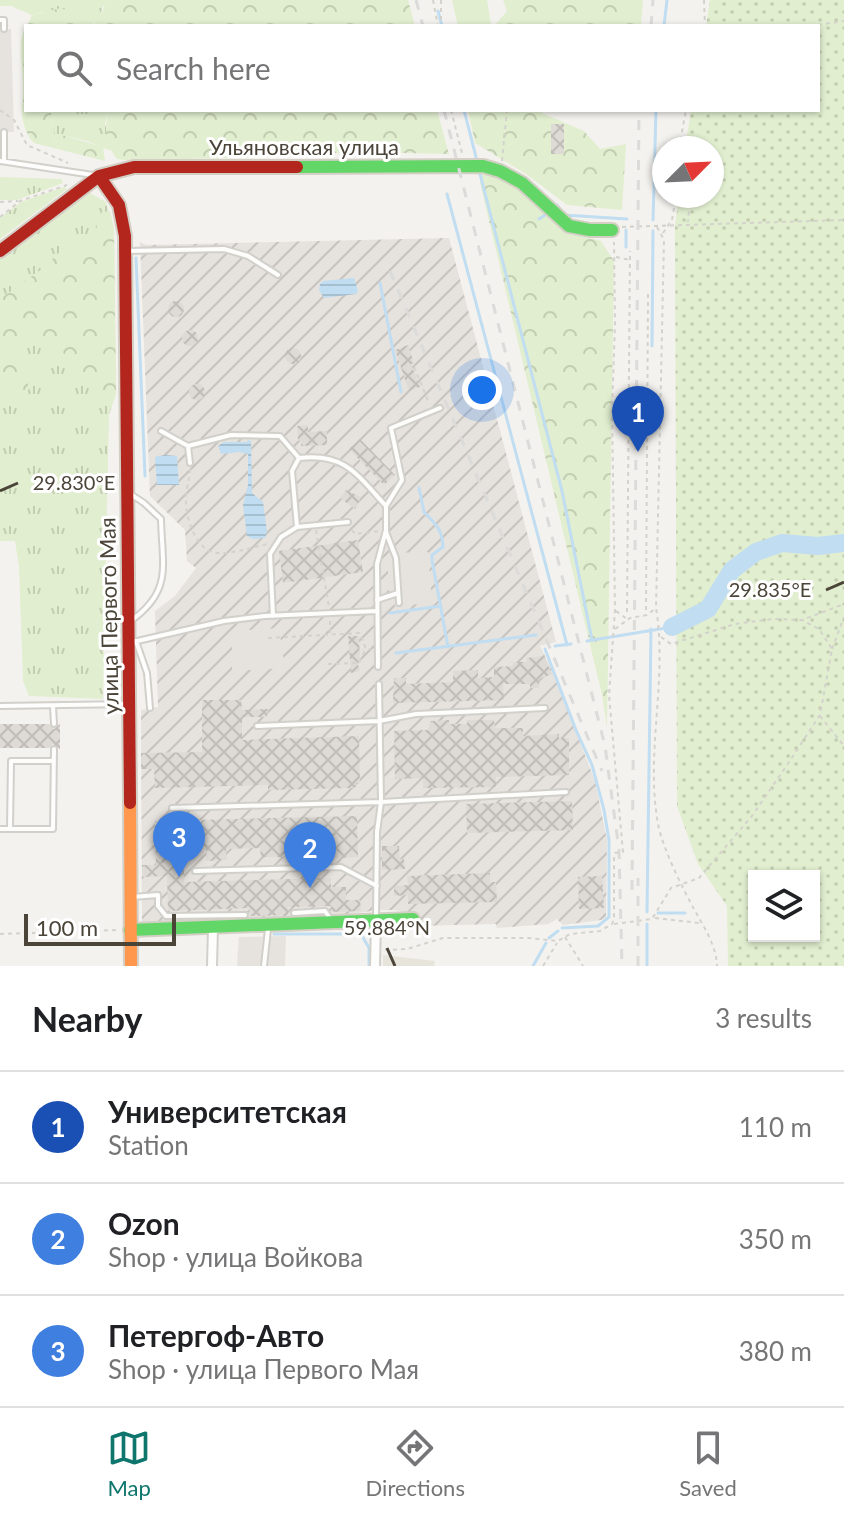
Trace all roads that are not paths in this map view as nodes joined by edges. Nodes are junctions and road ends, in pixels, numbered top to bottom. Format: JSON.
{"nodes":[{"id":1,"x":0,"y":20,"type":"edge"},
{"id":2,"x":4,"y":29,"type":"dead end"},
{"id":3,"x":4,"y":132,"type":"dead end"},
{"id":4,"x":2,"y":161,"type":"edge"},
{"id":5,"x":99,"y":176,"type":"junction"},
{"id":6,"x":612,"y":230,"type":"road end"},
{"id":7,"x":0,"y":251,"type":"edge"},
{"id":8,"x":125,"y":251,"type":"junction"},
{"id":9,"x":278,"y":275,"type":"dead end"},
{"id":10,"x":440,"y":408,"type":"dead end"},
{"id":11,"x":161,"y":431,"type":"dead end"},
{"id":12,"x":188,"y":446,"type":"junction"},
{"id":13,"x":299,"y":458,"type":"junction"},
{"id":14,"x":190,"y":463,"type":"road end"},
{"id":15,"x":128,"y":493,"type":"junction"},
{"id":16,"x":386,"y":506,"type":"junction"},
{"id":17,"x":348,"y":522,"type":"road end"},
{"id":18,"x":297,"y":527,"type":"junction"},
{"id":19,"x":386,"y":530,"type":"junction"},
{"id":20,"x":398,"y":593,"type":"junction"},
{"id":21,"x":377,"y":600,"type":"junction"},
{"id":22,"x":399,"y":603,"type":"dead end"},
{"id":23,"x":377,"y":611,"type":"junction"},
{"id":24,"x":273,"y":616,"type":"junction"},
{"id":25,"x":130,"y":621,"type":"junction"},
{"id":26,"x":133,"y":642,"type":"junction"},
{"id":27,"x":378,"y":667,"type":"dead end"},
{"id":28,"x":379,"y":684,"type":"dead end"},
{"id":29,"x":131,"y":704,"type":"junction"},
{"id":30,"x":53,"y":705,"type":"junction"},
{"id":31,"x":0,"y":706,"type":"edge"},
{"id":32,"x":150,"y":708,"type":"dead end"},
{"id":33,"x":545,"y":708,"type":"dead end"},
{"id":34,"x":379,"y":721,"type":"junction"},
{"id":35,"x":54,"y":724,"type":"dead end"},
{"id":36,"x":257,"y":726,"type":"dead end"},
{"id":37,"x":54,"y":749,"type":"dead end"},
{"id":38,"x":54,"y":761,"type":"junction"},
{"id":39,"x":566,"y":792,"type":"dead end"},
{"id":40,"x":381,"y":802,"type":"junction"},
{"id":41,"x":172,"y":808,"type":"dead end"},
{"id":42,"x":0,"y":829,"type":"edge"},
{"id":43,"x":10,"y":829,"type":"junction"},
{"id":44,"x":195,"y":871,"type":"dead end"},
{"id":45,"x":377,"y":886,"type":"junction"},
{"id":46,"x":129,"y":897,"type":"junction"},
{"id":47,"x":294,"y":913,"type":"dead end"},
{"id":48,"x":245,"y":915,"type":"dead end"},
{"id":49,"x":413,"y":919,"type":"dead end"},
{"id":50,"x":376,"y":921,"type":"junction"},
{"id":51,"x":332,"y":924,"type":"junction"},
{"id":52,"x":268,"y":926,"type":"junction"},
{"id":53,"x":213,"y":928,"type":"junction"},
{"id":54,"x":130,"y":930,"type":"junction"},
{"id":55,"x":131,"y":966,"type":"edge"},
{"id":56,"x":212,"y":966,"type":"edge"},
{"id":57,"x":264,"y":966,"type":"edge"},
{"id":58,"x":375,"y":966,"type":"edge"}],
"edges":[{"from":1,"to":2,"type":"lane"},
{"from":3,"to":4,"type":"lane"},
{"from":4,"to":5,"type":"lane"},
{"from":5,"to":6,"type":"street","name":"Ульяновская улица"},
{"from":5,"to":7,"type":"street","name":"Ульяновская улица"},
{"from":5,"to":8,"type":"street","name":"улица Первого Мая"},
{"from":8,"to":9,"type":"lane"},
{"from":8,"to":15,"type":"street","name":"улица Первого Мая"},
{"from":10,"to":16,"type":"lane"},
{"from":11,"to":12,"type":"lane"},
{"from":12,"to":13,"type":"lane"},
{"from":12,"to":14,"type":"lane"},
{"from":13,"to":16,"type":"lane"},
{"from":13,"to":18,"type":"lane"},
{"from":15,"to":25,"type":"street","name":"улица Первого Мая"},
{"from":15,"to":25,"type":"lane"},
{"from":16,"to":19,"type":"lane"},
{"from":17,"to":18,"type":"lane"},
{"from":18,"to":24,"type":"lane"},
{"from":19,"to":20,"type":"lane"},
{"from":19,"to":21,"type":"lane"},
{"from":20,"to":21,"type":"lane"},
{"from":20,"to":22,"type":"lane"},
{"from":21,"to":23,"type":"lane"},
{"from":23,"to":24,"type":"lane"},
{"from":23,"to":27,"type":"lane"},
{"from":24,"to":26,"type":"lane"},
{"from":25,"to":26,"type":"street","name":"улица Первого Мая"},
{"from":26,"to":29,"type":"street","name":"улица Первого Мая"},
{"from":26,"to":32,"type":"lane"},
{"from":28,"to":34,"type":"lane"},
{"from":29,"to":30,"type":"lane"},
{"from":29,"to":46,"type":"street","name":"улица Первого Мая"},
{"from":30,"to":31,"type":"lane"},
{"from":30,"to":35,"type":"lane"},
{"from":33,"to":34,"type":"lane"},
{"from":34,"to":36,"type":"lane"},
{"from":34,"to":40,"type":"lane"},
{"from":37,"to":38,"type":"lane"},
{"from":38,"to":43,"type":"lane"},
{"from":38,"to":43,"type":"lane"},
{"from":39,"to":40,"type":"lane"},
{"from":40,"to":41,"type":"lane"},
{"from":40,"to":45,"type":"lane"},
{"from":42,"to":43,"type":"lane"},
{"from":44,"to":45,"type":"lane"},
{"from":45,"to":50,"type":"lane"},
{"from":46,"to":48,"type":"lane"},
{"from":46,"to":54,"type":"street","name":"улица Первого Мая"},
{"from":47,"to":51,"type":"lane"},
{"from":49,"to":50,"type":"street"},
{"from":50,"to":51,"type":"street"},
{"from":50,"to":58,"type":"street"},
{"from":51,"to":52,"type":"street"},
{"from":52,"to":53,"type":"street"},
{"from":52,"to":57,"type":"lane"},
{"from":53,"to":54,"type":"street"},
{"from":53,"to":56,"type":"street"},
{"from":54,"to":55,"type":"street","name":"улица Первого Мая"}]}
